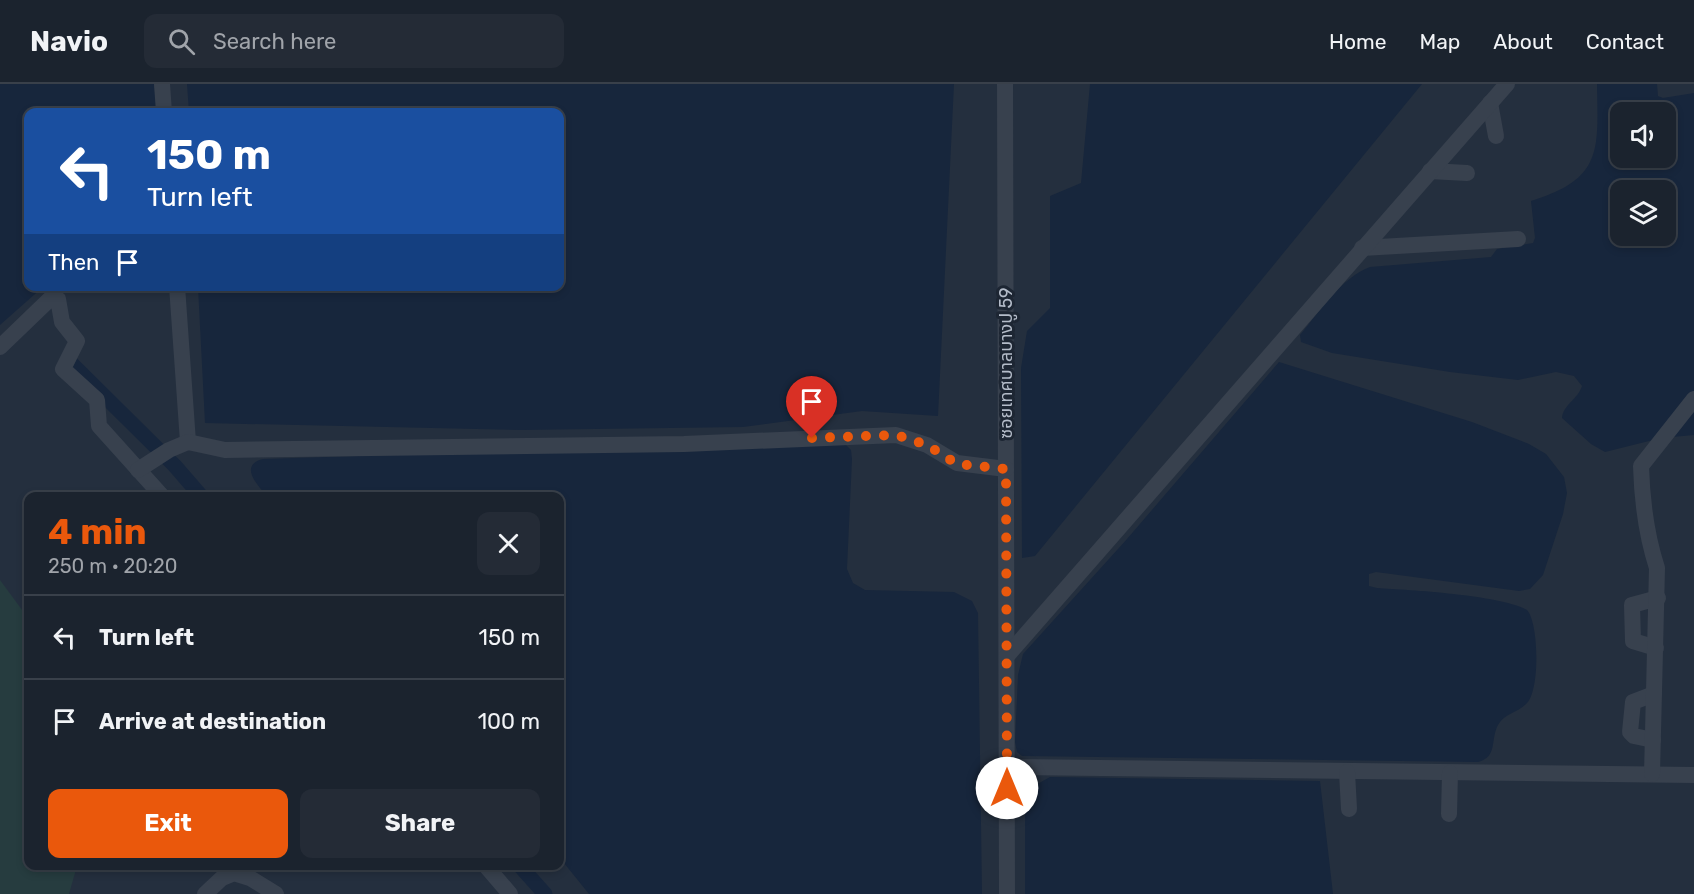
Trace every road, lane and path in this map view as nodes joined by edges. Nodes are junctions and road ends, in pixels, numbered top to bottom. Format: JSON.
{"nodes":[{"id":1,"x":162,"y":84,"type":"edge"},
{"id":2,"x":1005,"y":84,"type":"edge"},
{"id":3,"x":1507,"y":84,"type":"edge"},
{"id":4,"x":1490,"y":104,"type":"junction"},
{"id":5,"x":164,"y":108,"type":"edge"},
{"id":6,"x":1496,"y":136,"type":"dead end"},
{"id":7,"x":1430,"y":171,"type":"junction"},
{"id":8,"x":1467,"y":173,"type":"dead end"},
{"id":9,"x":1518,"y":239,"type":"dead end"},
{"id":10,"x":1362,"y":248,"type":"junction"},
{"id":11,"x":59,"y":291,"type":"edge"},
{"id":12,"x":177,"y":291,"type":"edge"},
{"id":13,"x":0,"y":347,"type":"edge"},
{"id":14,"x":1694,"y":399,"type":"edge"},
{"id":15,"x":188,"y":442,"type":"junction"},
{"id":16,"x":1006,"y":469,"type":"junction"},
{"id":17,"x":138,"y":470,"type":"junction"},
{"id":18,"x":158,"y":492,"type":"edge"},
{"id":19,"x":1658,"y":598,"type":"junction"},
{"id":20,"x":1656,"y":648,"type":"junction"},
{"id":21,"x":1006,"y":656,"type":"junction"},
{"id":22,"x":1007,"y":767,"type":"junction"},
{"id":23,"x":1347,"y":772,"type":"junction"},
{"id":24,"x":1450,"y":773,"type":"junction"},
{"id":25,"x":1652,"y":774,"type":"junction"},
{"id":26,"x":1694,"y":775,"type":"edge"},
{"id":27,"x":1349,"y":809,"type":"dead end"},
{"id":28,"x":1449,"y":814,"type":"dead end"},
{"id":29,"x":489,"y":870,"type":"edge"},
{"id":30,"x":205,"y":894,"type":"edge"},
{"id":31,"x":276,"y":894,"type":"edge"},
{"id":32,"x":510,"y":894,"type":"edge"},
{"id":33,"x":1007,"y":894,"type":"edge"}],
"edges":[{"from":1,"to":5,"type":"street"},
{"from":2,"to":16,"type":"street","name":"ซอยเทศบาลบางปู 59"},
{"from":3,"to":4,"type":"street"},
{"from":4,"to":6,"type":"street"},
{"from":4,"to":7,"type":"street"},
{"from":7,"to":8,"type":"street"},
{"from":7,"to":10,"type":"street"},
{"from":9,"to":10,"type":"street"},
{"from":10,"to":21,"type":"street"},
{"from":11,"to":13,"type":"street"},
{"from":11,"to":17,"type":"street"},
{"from":12,"to":15,"type":"street"},
{"from":14,"to":19,"type":"street"},
{"from":15,"to":16,"type":"street"},
{"from":15,"to":17,"type":"street"},
{"from":16,"to":21,"type":"street","name":"ซอยเทศบาลบางปู 59"},
{"from":17,"to":18,"type":"street"},
{"from":19,"to":20,"type":"street"},
{"from":19,"to":20,"type":"street"},
{"from":20,"to":25,"type":"street"},
{"from":21,"to":22,"type":"street","name":"ซอยเทศบาลบางปู 59"},
{"from":22,"to":23,"type":"street"},
{"from":22,"to":33,"type":"street","name":"ซอยเทศบาลบางปู 59"},
{"from":23,"to":24,"type":"street"},
{"from":23,"to":27,"type":"street"},
{"from":24,"to":25,"type":"street"},
{"from":24,"to":28,"type":"street"},
{"from":25,"to":26,"type":"street"},
{"from":29,"to":32,"type":"street"},
{"from":30,"to":31,"type":"street"}]}
